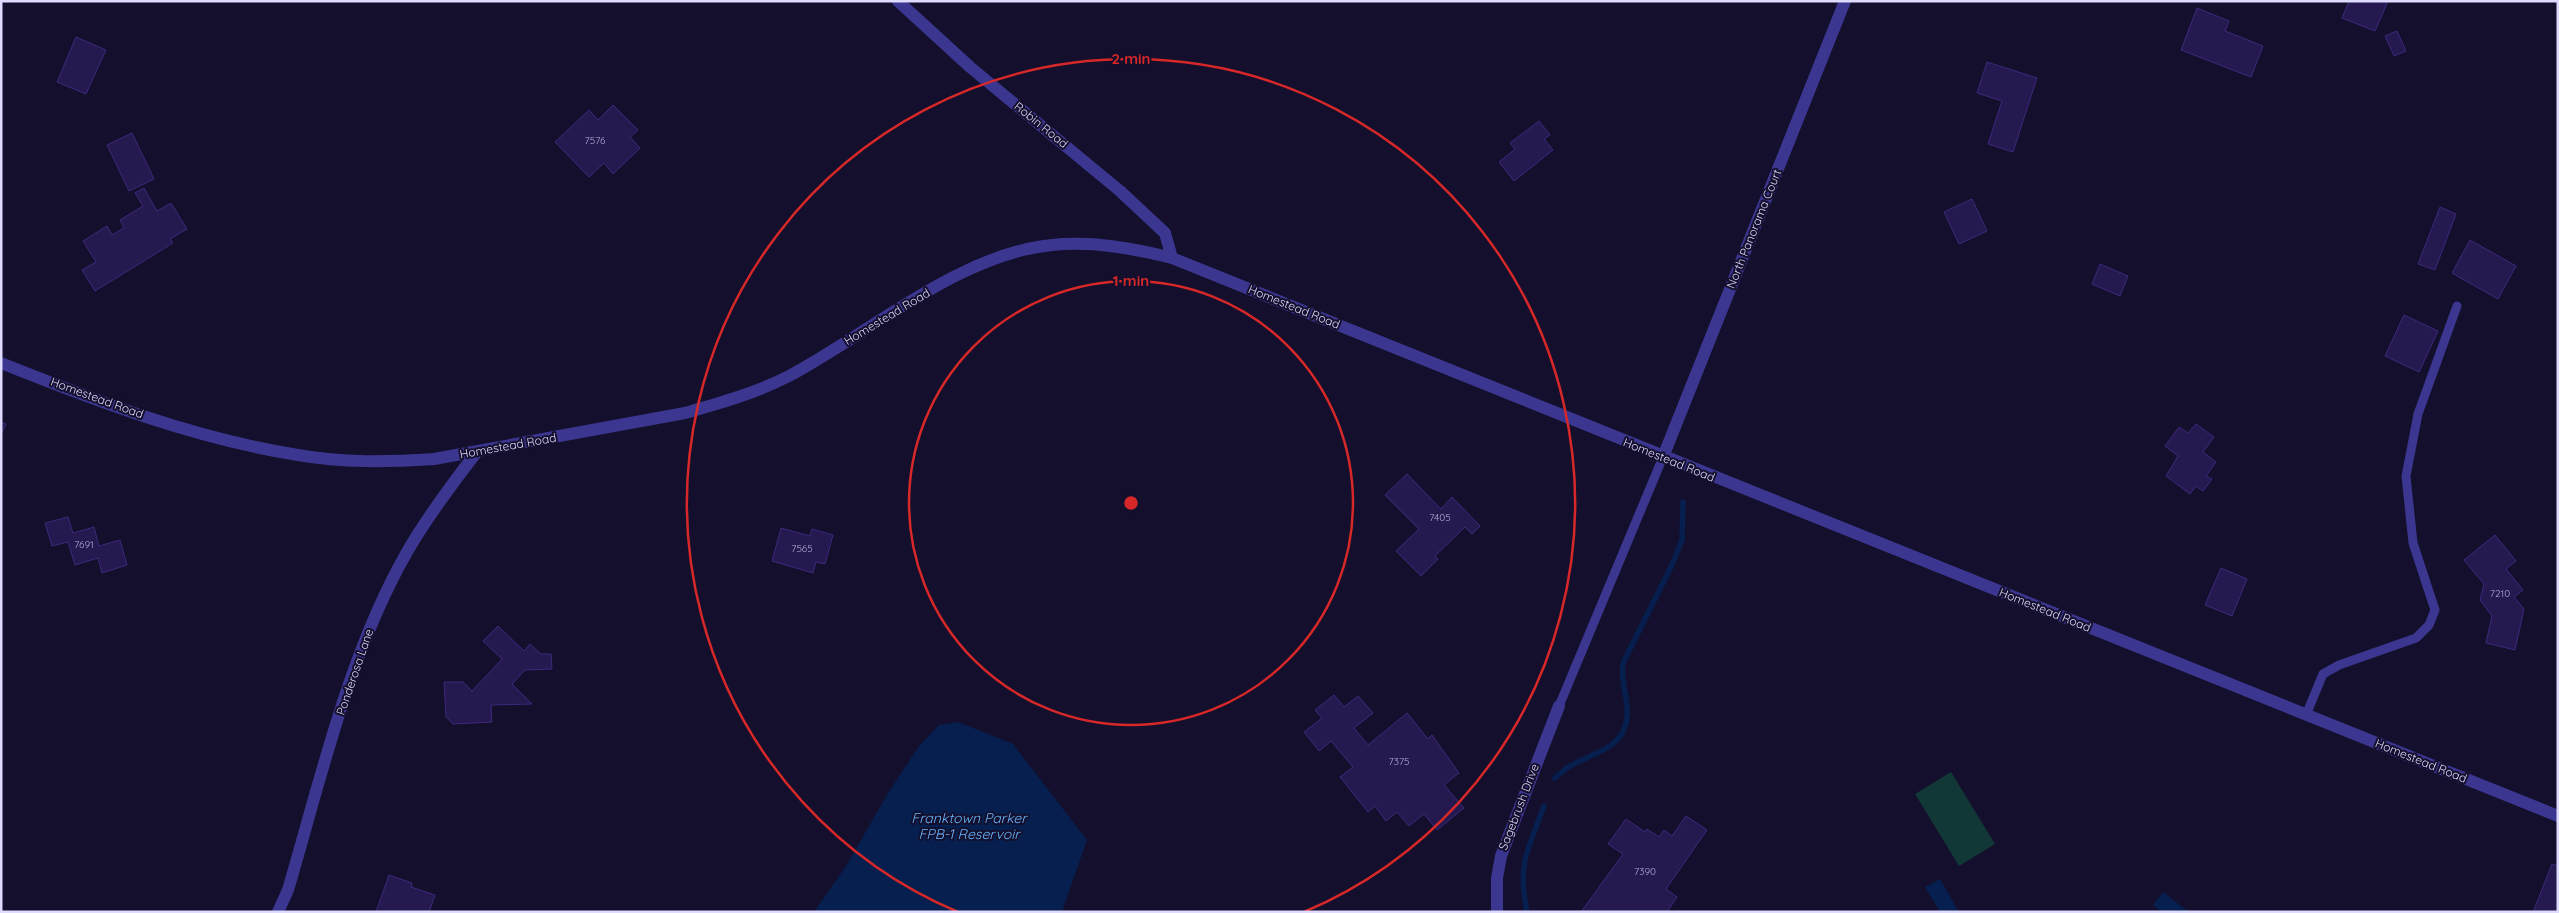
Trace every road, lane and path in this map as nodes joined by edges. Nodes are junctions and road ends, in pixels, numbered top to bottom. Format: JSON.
{"nodes":[{"id":1,"x":898,"y":1,"type":"edge"},
{"id":2,"x":1845,"y":1,"type":"edge"},
{"id":3,"x":1172,"y":258,"type":"junction"},
{"id":4,"x":2457,"y":306,"type":"dead end"},
{"id":5,"x":1,"y":362,"type":"edge"},
{"id":6,"x":476,"y":453,"type":"junction"},
{"id":7,"x":1663,"y":457,"type":"junction"},
{"id":8,"x":1558,"y":706,"type":"joint"},
{"id":9,"x":2306,"y":715,"type":"junction"},
{"id":10,"x":2558,"y":816,"type":"edge"},
{"id":11,"x":278,"y":912,"type":"edge"},
{"id":12,"x":1497,"y":912,"type":"edge"}],
"edges":[{"from":1,"to":3,"type":"street","name":"Robin Road"},
{"from":2,"to":7,"type":"street","name":"North Panorama Court"},
{"from":3,"to":6,"type":"street","name":"Homestead Road"},
{"from":3,"to":7,"type":"street","name":"Homestead Road"},
{"from":4,"to":9,"type":"lane"},
{"from":5,"to":6,"type":"street","name":"Homestead Road"},
{"from":6,"to":11,"type":"street","name":"Ponderosa Lane"},
{"from":7,"to":8,"type":"lane"},
{"from":7,"to":9,"type":"street","name":"Homestead Road"},
{"from":8,"to":12,"type":"street","name":"Sagebrush Drive"},
{"from":9,"to":10,"type":"street","name":"Homestead Road"}]}
